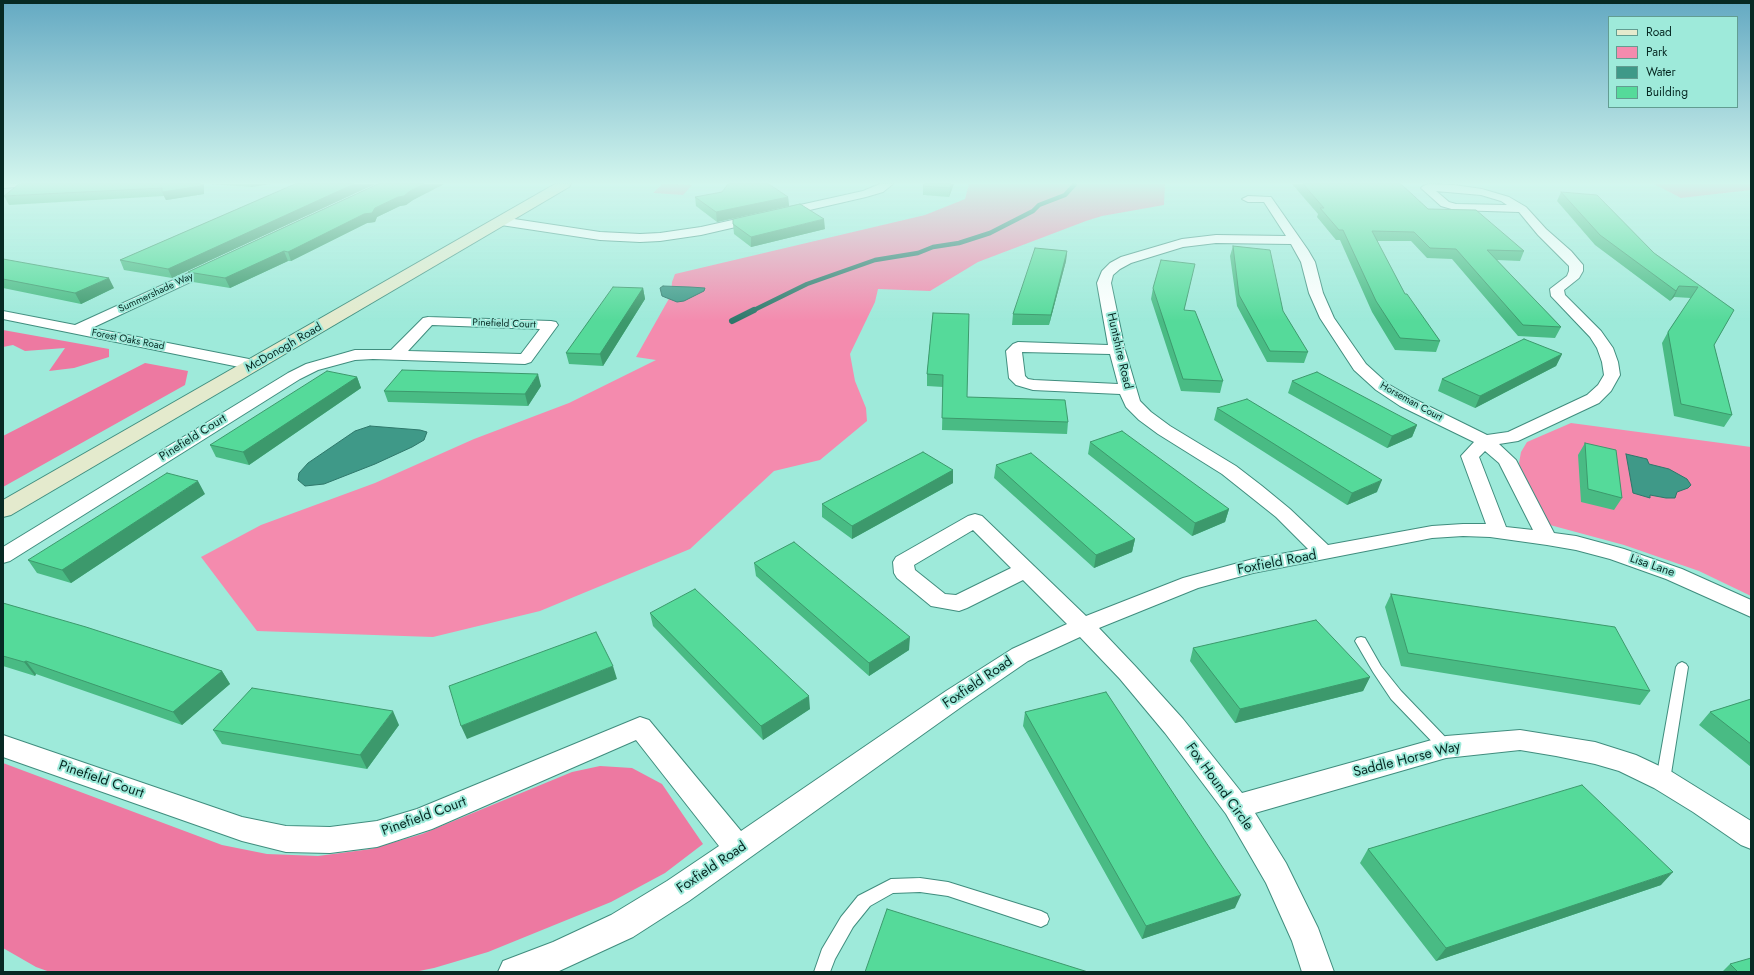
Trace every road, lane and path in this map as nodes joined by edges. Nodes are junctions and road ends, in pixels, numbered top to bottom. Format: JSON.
{"nodes":[{"id":1,"x":486,"y":230,"type":"edge"},
{"id":2,"x":557,"y":230,"type":"edge"},
{"id":3,"x":708,"y":230,"type":"edge"},
{"id":4,"x":1288,"y":230,"type":"edge"},
{"id":5,"x":1540,"y":230,"type":"edge"},
{"id":6,"x":1295,"y":240,"type":"junction"},
{"id":7,"x":225,"y":260,"type":"edge"},
{"id":8,"x":3,"y":315,"type":"edge"},
{"id":9,"x":76,"y":330,"type":"junction"},
{"id":10,"x":1117,"y":350,"type":"junction"},
{"id":11,"x":396,"y":354,"type":"junction"},
{"id":12,"x":254,"y":365,"type":"junction"},
{"id":13,"x":1127,"y":389,"type":"junction"},
{"id":14,"x":1485,"y":441,"type":"junction"},
{"id":15,"x":3,"y":510,"type":"edge"},
{"id":16,"x":1498,"y":531,"type":"junction"},
{"id":17,"x":1547,"y":538,"type":"junction"},
{"id":18,"x":1324,"y":553,"type":"junction"},
{"id":19,"x":3,"y":556,"type":"edge"},
{"id":20,"x":1025,"y":570,"type":"junction"},
{"id":21,"x":1751,"y":609,"type":"edge"},
{"id":22,"x":1083,"y":626,"type":"junction"},
{"id":23,"x":1362,"y":641,"type":"dead end"},
{"id":24,"x":1682,"y":667,"type":"dead end"},
{"id":25,"x":3,"y":746,"type":"edge"},
{"id":26,"x":1446,"y":747,"type":"junction"},
{"id":27,"x":1663,"y":780,"type":"junction"},
{"id":28,"x":1236,"y":806,"type":"junction"},
{"id":29,"x":1751,"y":836,"type":"edge"},
{"id":30,"x":740,"y":849,"type":"junction"},
{"id":31,"x":1041,"y":919,"type":"dead end"},
{"id":32,"x":514,"y":972,"type":"edge"},
{"id":33,"x":822,"y":972,"type":"edge"},
{"id":34,"x":1318,"y":972,"type":"edge"}],
"edges":[{"from":1,"to":12,"type":"main road","name":"McDonogh Road"},
{"from":2,"to":3,"type":"street"},
{"from":4,"to":6,"type":"street","name":"Horseman Court"},
{"from":5,"to":14,"type":"street"},
{"from":6,"to":10,"type":"street","name":"Huntshire Road"},
{"from":6,"to":14,"type":"street","name":"Horseman Court"},
{"from":7,"to":9,"type":"street","name":"Summershade Way"},
{"from":8,"to":9,"type":"street","name":"Forest Oaks Road"},
{"from":9,"to":12,"type":"street","name":"Forest Oaks Road"},
{"from":10,"to":13,"type":"street","name":"Huntshire Road"},
{"from":10,"to":13,"type":"street"},
{"from":11,"to":11,"type":"street","name":"Pinefield Court"},
{"from":11,"to":19,"type":"street","name":"Pinefield Court"},
{"from":12,"to":15,"type":"main road","name":"McDonogh Road"},
{"from":13,"to":18,"type":"street","name":"Huntshire Road"},
{"from":14,"to":16,"type":"street"},
{"from":14,"to":17,"type":"street"},
{"from":16,"to":17,"type":"street","name":"Foxfield Road"},
{"from":16,"to":18,"type":"street","name":"Foxfield Road"},
{"from":17,"to":21,"type":"street","name":"Lisa Lane"},
{"from":18,"to":22,"type":"street","name":"Foxfield Road"},
{"from":20,"to":20,"type":"street","name":"Fox Hound Circle"},
{"from":20,"to":22,"type":"street","name":"Fox Hound Circle"},
{"from":22,"to":28,"type":"street","name":"Fox Hound Circle"},
{"from":22,"to":30,"type":"street","name":"Foxfield Road"},
{"from":23,"to":26,"type":"lane"},
{"from":24,"to":27,"type":"lane"},
{"from":25,"to":30,"type":"street","name":"Pinefield Court"},
{"from":26,"to":27,"type":"street","name":"Saddle Horse Way"},
{"from":26,"to":28,"type":"street","name":"Saddle Horse Way"},
{"from":27,"to":29,"type":"street","name":"Saddle Horse Way"},
{"from":28,"to":34,"type":"street","name":"Fox Hound Circle"},
{"from":30,"to":32,"type":"street","name":"Foxfield Road"},
{"from":31,"to":33,"type":"lane"}]}
